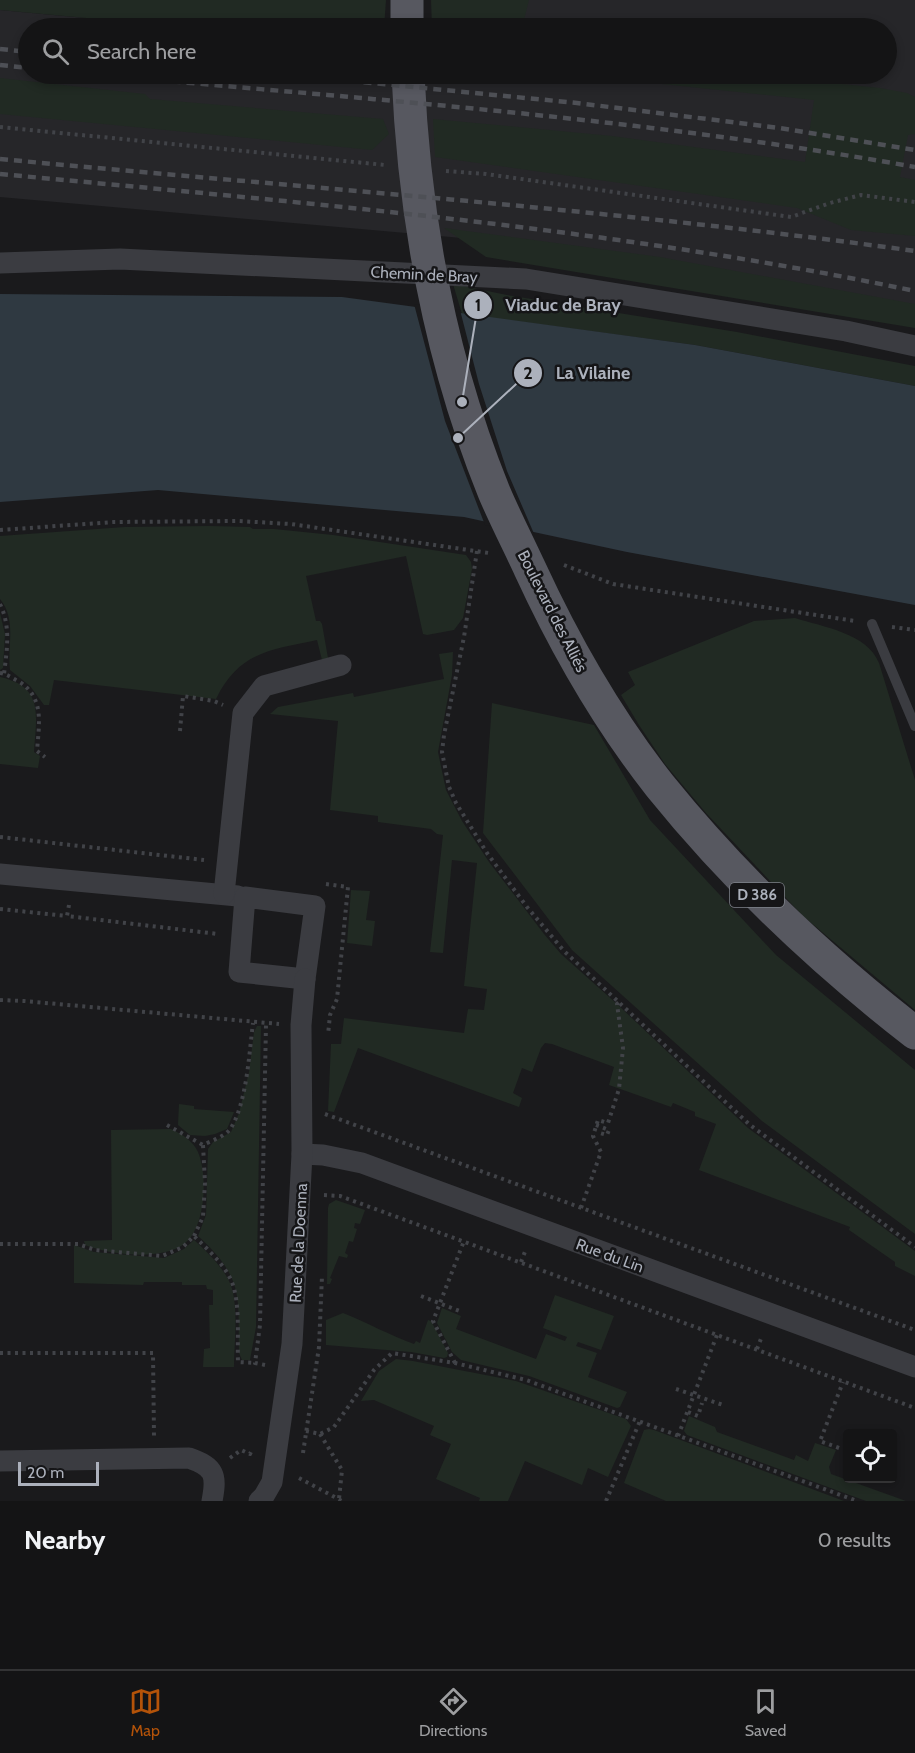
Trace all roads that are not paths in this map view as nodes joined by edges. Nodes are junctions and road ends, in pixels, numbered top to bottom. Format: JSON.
{"nodes":[{"id":1,"x":407,"y":0,"type":"edge"},
{"id":2,"x":407,"y":18,"type":"edge"},
{"id":3,"x":408,"y":84,"type":"edge"},
{"id":4,"x":0,"y":263,"type":"edge"},
{"id":5,"x":915,"y":346,"type":"edge"},
{"id":6,"x":872,"y":624,"type":"road end"},
{"id":7,"x":341,"y":665,"type":"dead end"},
{"id":8,"x":915,"y":726,"type":"edge"},
{"id":9,"x":0,"y":874,"type":"edge"},
{"id":10,"x":224,"y":894,"type":"junction"},
{"id":11,"x":245,"y":897,"type":"junction"},
{"id":12,"x":305,"y":979,"type":"junction"},
{"id":13,"x":915,"y":1033,"type":"edge"},
{"id":14,"x":302,"y":1154,"type":"junction"},
{"id":15,"x":915,"y":1367,"type":"edge"},
{"id":16,"x":0,"y":1461,"type":"edge"},
{"id":17,"x":214,"y":1500,"type":"edge"},
{"id":18,"x":259,"y":1501,"type":"edge"}],
"edges":[{"from":1,"to":2,"type":"main road"},
{"from":3,"to":13,"type":"main road","name":"Boulevard des Alliés","number":"D 386"},
{"from":4,"to":5,"type":"street","name":"Chemin de Bray"},
{"from":6,"to":8,"type":"lane"},
{"from":7,"to":10,"type":"street"},
{"from":9,"to":10,"type":"street","name":"Rue de la Doenna"},
{"from":10,"to":11,"type":"street","name":"Rue de la Doenna"},
{"from":11,"to":12,"type":"street"},
{"from":11,"to":12,"type":"street","name":"Rue de la Doenna"},
{"from":12,"to":14,"type":"street","name":"Rue de la Doenna"},
{"from":14,"to":15,"type":"street","name":"Rue du Lin"},
{"from":14,"to":18,"type":"street","name":"Rue de la Doenna"},
{"from":16,"to":17,"type":"street"}]}
